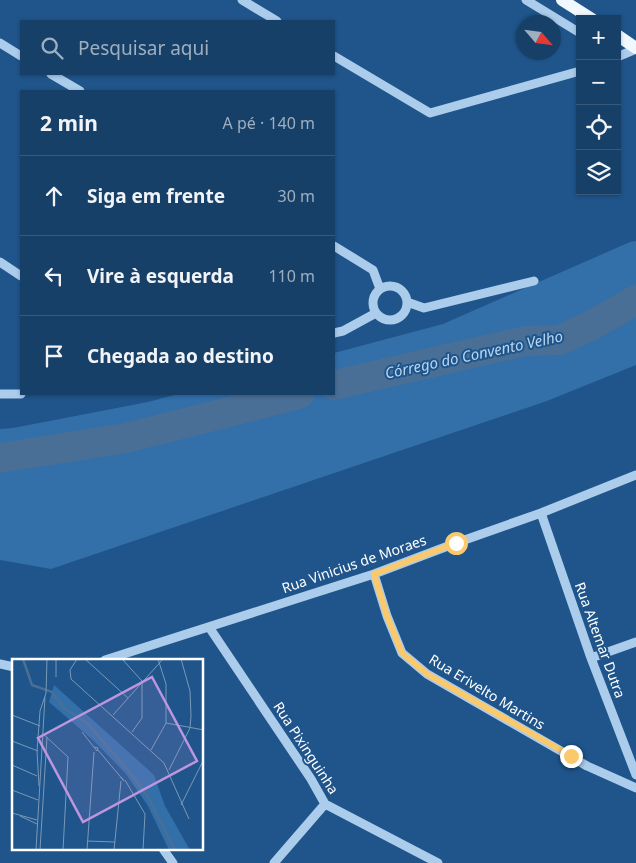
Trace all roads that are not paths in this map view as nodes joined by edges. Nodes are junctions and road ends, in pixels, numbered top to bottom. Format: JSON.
{"nodes":[{"id":1,"x":242,"y":0,"type":"edge"},
{"id":2,"x":526,"y":0,"type":"edge"},
{"id":3,"x":562,"y":0,"type":"edge"},
{"id":4,"x":586,"y":15,"type":"edge"},
{"id":5,"x":275,"y":20,"type":"edge"},
{"id":6,"x":576,"y":31,"type":"edge"},
{"id":7,"x":621,"y":38,"type":"edge"},
{"id":8,"x":0,"y":43,"type":"edge"},
{"id":9,"x":636,"y":48,"type":"edge"},
{"id":10,"x":621,"y":54,"type":"edge"},
{"id":11,"x":20,"y":55,"type":"edge"},
{"id":12,"x":335,"y":57,"type":"edge"},
{"id":13,"x":576,"y":72,"type":"edge"},
{"id":14,"x":53,"y":75,"type":"edge"},
{"id":15,"x":78,"y":90,"type":"edge"},
{"id":16,"x":335,"y":247,"type":"edge"},
{"id":17,"x":0,"y":262,"type":"edge"},
{"id":18,"x":20,"y":275,"type":"edge"},
{"id":19,"x":534,"y":281,"type":"dead end"},
{"id":20,"x":380,"y":289,"type":"junction"},
{"id":21,"x":407,"y":302,"type":"junction"},
{"id":22,"x":376,"y":313,"type":"junction"},
{"id":23,"x":335,"y":333,"type":"edge"},
{"id":24,"x":0,"y":394,"type":"edge"},
{"id":25,"x":20,"y":394,"type":"edge"},
{"id":26,"x":636,"y":475,"type":"edge"},
{"id":27,"x":541,"y":513,"type":"junction"},
{"id":28,"x":374,"y":574,"type":"junction"},
{"id":29,"x":209,"y":627,"type":"junction"},
{"id":30,"x":636,"y":642,"type":"edge"},
{"id":31,"x":591,"y":658,"type":"junction"},
{"id":32,"x":108,"y":659,"type":"edge"},
{"id":33,"x":636,"y":775,"type":"edge"},
{"id":34,"x":636,"y":788,"type":"edge"},
{"id":35,"x":324,"y":804,"type":"junction"},
{"id":36,"x":164,"y":850,"type":"edge"},
{"id":37,"x":173,"y":863,"type":"edge"},
{"id":38,"x":274,"y":863,"type":"edge"},
{"id":39,"x":438,"y":863,"type":"edge"}],
"edges":[{"from":1,"to":5,"type":"street"},
{"from":2,"to":6,"type":"street"},
{"from":3,"to":4,"type":"main road"},
{"from":7,"to":9,"type":"main road"},
{"from":8,"to":11,"type":"street"},
{"from":9,"to":10,"type":"street"},
{"from":12,"to":13,"type":"street"},
{"from":14,"to":15,"type":"street"},
{"from":16,"to":20,"type":"street"},
{"from":17,"to":18,"type":"street"},
{"from":19,"to":21,"type":"street"},
{"from":20,"to":21,"type":"street"},
{"from":20,"to":22,"type":"street"},
{"from":21,"to":22,"type":"street"},
{"from":22,"to":23,"type":"street"},
{"from":24,"to":25,"type":"street"},
{"from":26,"to":27,"type":"street","name":"Rua Vinicius de Moraes"},
{"from":27,"to":28,"type":"street","name":"Rua Vinicius de Moraes"},
{"from":27,"to":31,"type":"street","name":"Rua Altemar Dutra"},
{"from":28,"to":29,"type":"street","name":"Rua Vinicius de Moraes"},
{"from":28,"to":34,"type":"street","name":"Rua Erivelto Martins"},
{"from":29,"to":32,"type":"street","name":"Rua Vinicius de Moraes"},
{"from":29,"to":35,"type":"street","name":"Rua Pixinguinha"},
{"from":30,"to":31,"type":"street"},
{"from":31,"to":33,"type":"street","name":"Rua Altemar Dutra"},
{"from":35,"to":38,"type":"street"},
{"from":35,"to":39,"type":"street","name":"Rua Pixinguinha"},
{"from":36,"to":37,"type":"street"}]}
